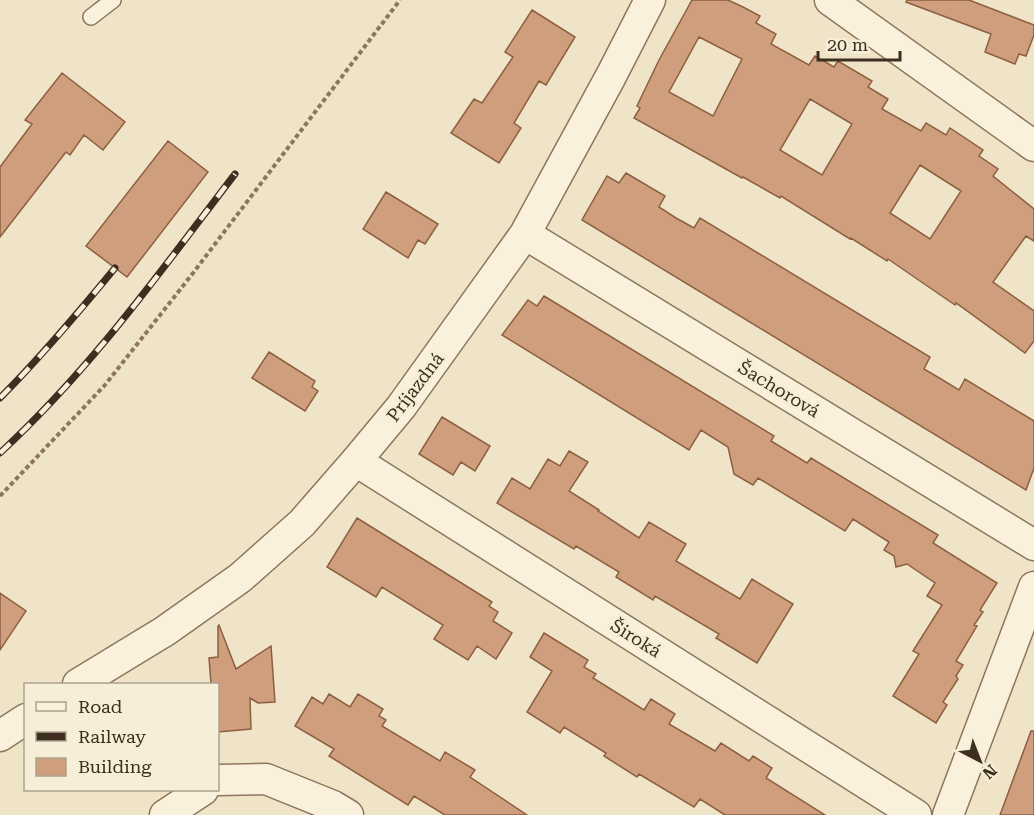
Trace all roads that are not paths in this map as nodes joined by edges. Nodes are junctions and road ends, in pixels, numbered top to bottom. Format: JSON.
{"nodes":[{"id":1,"x":113,"y":0,"type":"edge"},
{"id":2,"x":650,"y":0,"type":"edge"},
{"id":3,"x":830,"y":0,"type":"edge"},
{"id":4,"x":92,"y":18,"type":"dead end"},
{"id":5,"x":1034,"y":146,"type":"edge"},
{"id":6,"x":525,"y":234,"type":"junction"},
{"id":7,"x":356,"y":461,"type":"junction"},
{"id":8,"x":1034,"y":545,"type":"edge"},
{"id":9,"x":1034,"y":586,"type":"edge"},
{"id":10,"x":80,"y":683,"type":"edge"},
{"id":11,"x":24,"y":720,"type":"edge"},
{"id":12,"x":0,"y":736,"type":"edge"},
{"id":13,"x":219,"y":780,"type":"edge"},
{"id":14,"x":200,"y":791,"type":"edge"},
{"id":15,"x":956,"y":812,"type":"edge"},
{"id":16,"x":165,"y":815,"type":"edge"},
{"id":17,"x":348,"y":815,"type":"edge"},
{"id":18,"x":916,"y":815,"type":"edge"}],
"edges":[{"from":1,"to":4,"type":"lane"},
{"from":2,"to":6,"type":"street","name":"Príjazdná"},
{"from":3,"to":5,"type":"street"},
{"from":6,"to":7,"type":"street","name":"Príjazdná"},
{"from":6,"to":8,"type":"street","name":"Šachorová"},
{"from":7,"to":10,"type":"street","name":"Príjazdná"},
{"from":7,"to":18,"type":"street","name":"Široká"},
{"from":9,"to":15,"type":"street"},
{"from":11,"to":12,"type":"street"},
{"from":13,"to":17,"type":"street"},
{"from":14,"to":16,"type":"street"}]}
